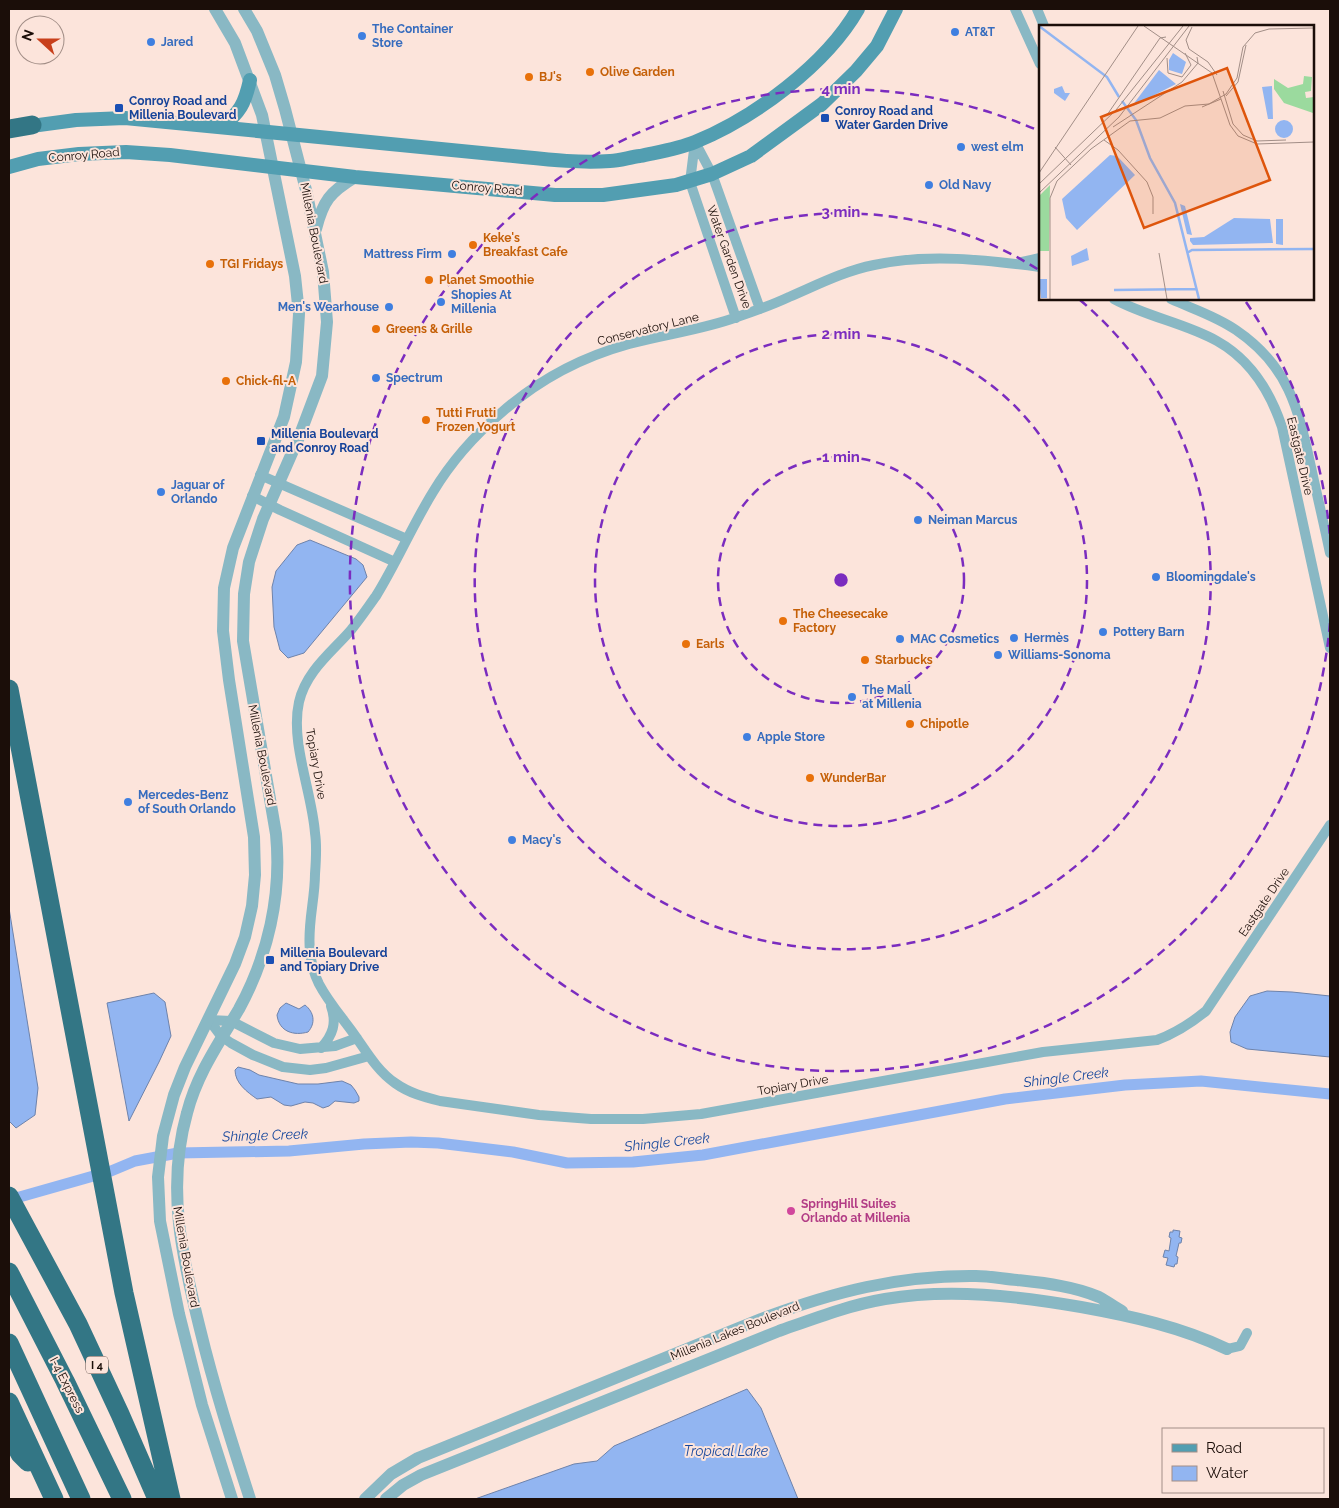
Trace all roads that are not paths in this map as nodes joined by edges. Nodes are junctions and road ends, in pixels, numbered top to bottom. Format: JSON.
{"nodes":[{"id":1,"x":215,"y":9,"type":"edge"},
{"id":2,"x":244,"y":9,"type":"edge"},
{"id":3,"x":858,"y":9,"type":"edge"},
{"id":4,"x":896,"y":9,"type":"edge"},
{"id":5,"x":1014,"y":9,"type":"edge"},
{"id":6,"x":1036,"y":9,"type":"edge"},
{"id":7,"x":1044,"y":25,"type":"edge"},
{"id":8,"x":1039,"y":62,"type":"edge"},
{"id":9,"x":250,"y":80,"type":"junction"},
{"id":10,"x":32,"y":125,"type":"joint"},
{"id":11,"x":221,"y":127,"type":"junction"},
{"id":12,"x":9,"y":130,"type":"edge"},
{"id":13,"x":266,"y":132,"type":"junction"},
{"id":14,"x":292,"y":135,"type":"junction"},
{"id":15,"x":695,"y":142,"type":"junction"},
{"id":16,"x":9,"y":167,"type":"edge"},
{"id":17,"x":274,"y":168,"type":"junction"},
{"id":18,"x":301,"y":171,"type":"junction"},
{"id":19,"x":712,"y":174,"type":"junction"},
{"id":20,"x":354,"y":177,"type":"junction"},
{"id":21,"x":690,"y":182,"type":"junction"},
{"id":22,"x":315,"y":234,"type":"junction"},
{"id":23,"x":1039,"y":258,"type":"edge"},
{"id":24,"x":1006,"y":263,"type":"junction"},
{"id":25,"x":1039,"y":267,"type":"edge"},
{"id":26,"x":1116,"y":300,"type":"edge"},
{"id":27,"x":1173,"y":300,"type":"edge"},
{"id":28,"x":760,"y":309,"type":"junction"},
{"id":29,"x":736,"y":318,"type":"junction"},
{"id":30,"x":260,"y":475,"type":"junction"},
{"id":31,"x":279,"y":483,"type":"junction"},
{"id":32,"x":252,"y":496,"type":"junction"},
{"id":33,"x":269,"y":503,"type":"junction"},
{"id":34,"x":407,"y":539,"type":"junction"},
{"id":35,"x":1330,"y":553,"type":"edge"},
{"id":36,"x":395,"y":562,"type":"junction"},
{"id":37,"x":1330,"y":648,"type":"edge"},
{"id":38,"x":9,"y":689,"type":"edge"},
{"id":39,"x":1330,"y":825,"type":"edge"},
{"id":40,"x":1219,"y":993,"type":"joint"},
{"id":41,"x":327,"y":997,"type":"junction"},
{"id":42,"x":209,"y":1020,"type":"junction"},
{"id":43,"x":231,"y":1021,"type":"junction"},
{"id":44,"x":221,"y":1036,"type":"junction"},
{"id":45,"x":357,"y":1038,"type":"junction"},
{"id":46,"x":321,"y":1048,"type":"junction"},
{"id":47,"x":369,"y":1056,"type":"junction"},
{"id":48,"x":9,"y":1196,"type":"edge"},
{"id":49,"x":9,"y":1272,"type":"edge"},
{"id":50,"x":1128,"y":1315,"type":"junction"},
{"id":51,"x":1247,"y":1333,"type":"dead end"},
{"id":52,"x":9,"y":1343,"type":"edge"},
{"id":53,"x":1227,"y":1349,"type":"joint"},
{"id":54,"x":9,"y":1402,"type":"edge"},
{"id":55,"x":9,"y":1434,"type":"edge"},
{"id":56,"x":46,"y":1481,"type":"junction"},
{"id":57,"x":54,"y":1499,"type":"edge"},
{"id":58,"x":81,"y":1499,"type":"edge"},
{"id":59,"x":122,"y":1499,"type":"edge"},
{"id":60,"x":157,"y":1499,"type":"edge"},
{"id":61,"x":171,"y":1499,"type":"edge"},
{"id":62,"x":232,"y":1499,"type":"edge"},
{"id":63,"x":250,"y":1499,"type":"edge"},
{"id":64,"x":365,"y":1499,"type":"edge"},
{"id":65,"x":386,"y":1499,"type":"edge"}],
"edges":[{"from":1,"to":9,"type":"street","name":"Millenia Boulevard"},
{"from":2,"to":14,"type":"street","name":"Millenia Boulevard"},
{"from":3,"to":15,"type":"main road"},
{"from":4,"to":19,"type":"main road","name":"Conroy Road"},
{"from":5,"to":8,"type":"street"},
{"from":6,"to":7,"type":"street"},
{"from":9,"to":11,"type":"main road"},
{"from":9,"to":13,"type":"street","name":"Millenia Boulevard"},
{"from":10,"to":11,"type":"main road"},
{"from":10,"to":12,"type":"highway"},
{"from":11,"to":13,"type":"main road"},
{"from":13,"to":14,"type":"main road"},
{"from":13,"to":17,"type":"street","name":"Millenia Boulevard"},
{"from":14,"to":15,"type":"main road"},
{"from":14,"to":18,"type":"street","name":"Millenia Boulevard"},
{"from":15,"to":19,"type":"street","name":"Water Garden Drive"},
{"from":15,"to":21,"type":"street"},
{"from":16,"to":17,"type":"main road","name":"Conroy Road"},
{"from":17,"to":18,"type":"main road","name":"Conroy Road"},
{"from":17,"to":30,"type":"street","name":"Millenia Boulevard"},
{"from":18,"to":20,"type":"main road","name":"Conroy Road"},
{"from":18,"to":22,"type":"street","name":"Millenia Boulevard"},
{"from":19,"to":21,"type":"main road","name":"Conroy Road"},
{"from":19,"to":28,"type":"street","name":"Water Garden Drive"},
{"from":20,"to":21,"type":"main road","name":"Conroy Road"},
{"from":20,"to":22,"type":"street"},
{"from":21,"to":29,"type":"street","name":"Water Garden Drive"},
{"from":22,"to":31,"type":"street","name":"Millenia Boulevard"},
{"from":23,"to":24,"type":"street","name":"Water Garden Drive"},
{"from":24,"to":25,"type":"street","name":"Water Garden Drive"},
{"from":24,"to":28,"type":"street","name":"Water Garden Drive"},
{"from":26,"to":37,"type":"street","name":"Eastgate Drive"},
{"from":27,"to":35,"type":"street","name":"Eastgate Drive"},
{"from":28,"to":29,"type":"street","name":"Water Garden Drive"},
{"from":29,"to":34,"type":"street","name":"Conservatory Lane"},
{"from":30,"to":31,"type":"street"},
{"from":30,"to":32,"type":"street","name":"Millenia Boulevard"},
{"from":31,"to":33,"type":"street","name":"Millenia Boulevard"},
{"from":31,"to":34,"type":"street"},
{"from":32,"to":33,"type":"street"},
{"from":32,"to":42,"type":"street","name":"Millenia Boulevard"},
{"from":33,"to":36,"type":"street"},
{"from":33,"to":43,"type":"street","name":"Millenia Boulevard"},
{"from":34,"to":36,"type":"street","name":"Conservatory Lane"},
{"from":36,"to":41,"type":"street","name":"Topiary Drive"},
{"from":38,"to":61,"type":"highway"},
{"from":39,"to":40,"type":"street","name":"Eastgate Drive"},
{"from":40,"to":47,"type":"street","name":"Topiary Drive"},
{"from":41,"to":45,"type":"street","name":"Topiary Drive"},
{"from":41,"to":46,"type":"street","name":"Topiary Drive"},
{"from":42,"to":43,"type":"street"},
{"from":42,"to":44,"type":"street"},
{"from":42,"to":62,"type":"street","name":"Millenia Boulevard"},
{"from":43,"to":44,"type":"street","name":"Millenia Boulevard"},
{"from":43,"to":46,"type":"street"},
{"from":44,"to":47,"type":"street"},
{"from":44,"to":63,"type":"street","name":"Millenia Boulevard"},
{"from":45,"to":46,"type":"street"},
{"from":45,"to":47,"type":"street","name":"Topiary Drive"},
{"from":48,"to":60,"type":"highway","number":"I 4"},
{"from":49,"to":59,"type":"highway","name":"I-4 Express"},
{"from":50,"to":53,"type":"street","name":"Millenia Lakes Boulevard"},
{"from":50,"to":64,"type":"street","name":"Millenia Lakes Boulevard"},
{"from":50,"to":65,"type":"street","name":"Millenia Lakes Boulevard"},
{"from":51,"to":53,"type":"street"},
{"from":52,"to":58,"type":"highway"},
{"from":54,"to":56,"type":"highway"},
{"from":55,"to":56,"type":"highway"},
{"from":56,"to":57,"type":"highway"}]}
